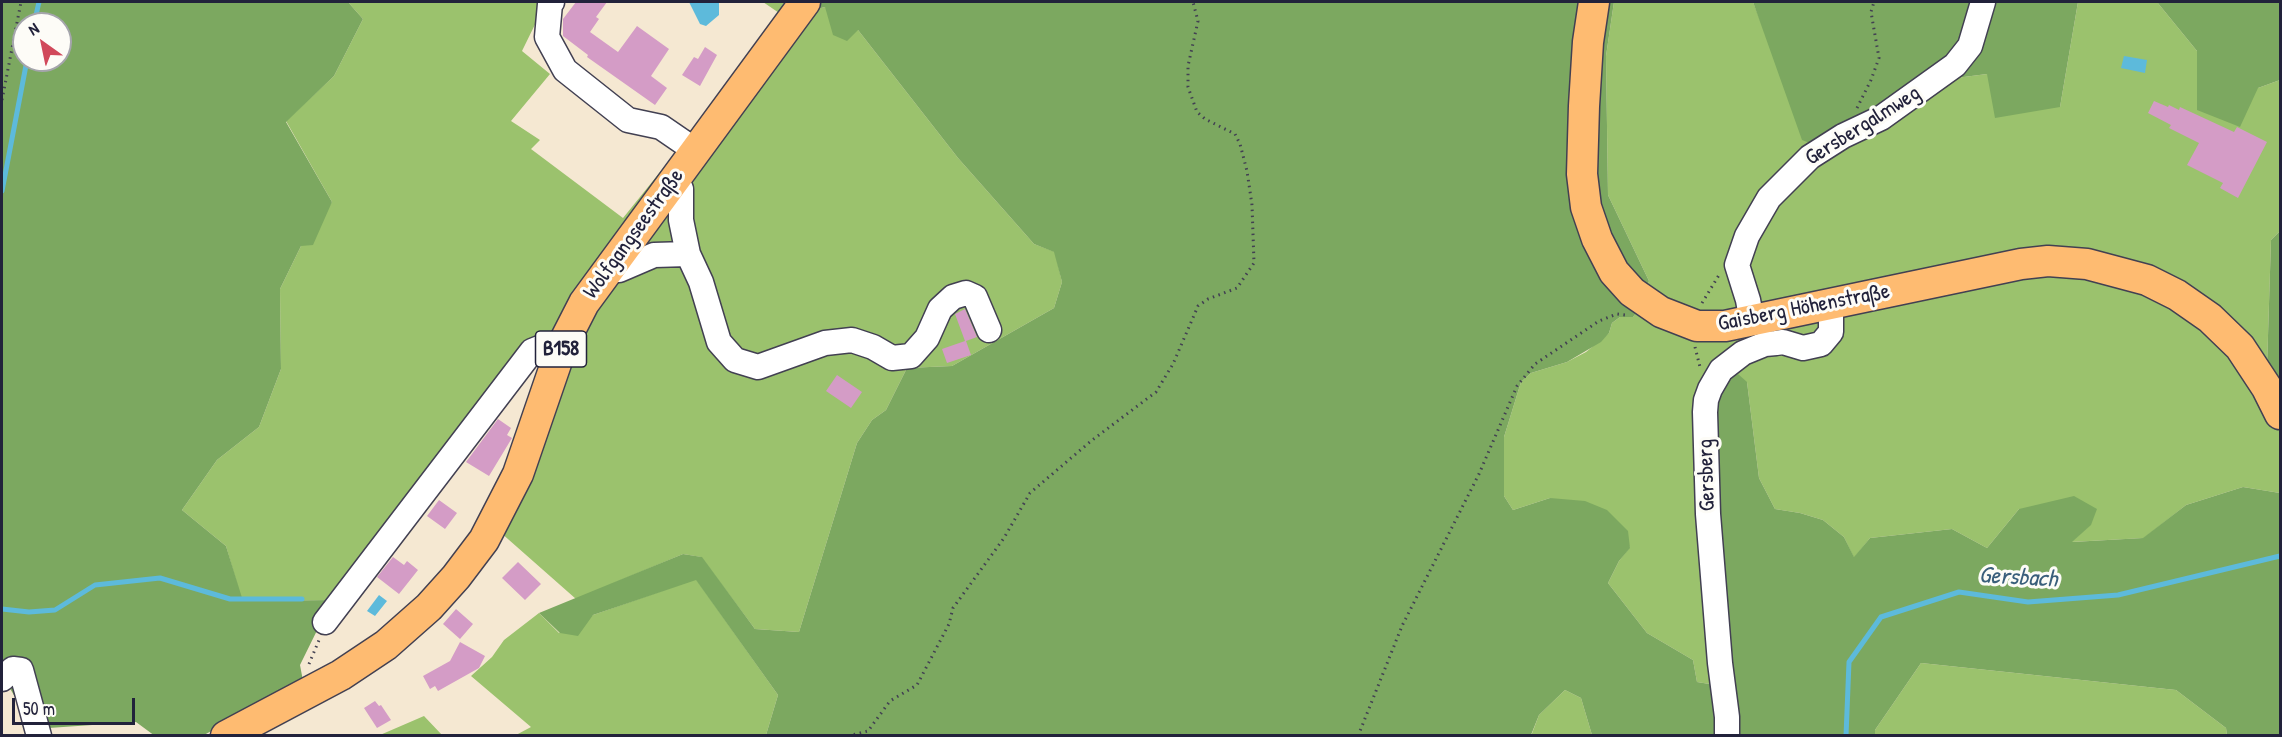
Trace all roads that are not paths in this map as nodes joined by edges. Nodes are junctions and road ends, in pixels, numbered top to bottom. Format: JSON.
{"nodes":[{"id":1,"x":552,"y":2,"type":"edge"},
{"id":2,"x":805,"y":2,"type":"edge"},
{"id":3,"x":1594,"y":2,"type":"edge"},
{"id":4,"x":1983,"y":2,"type":"edge"},
{"id":5,"x":696,"y":151,"type":"junction"},
{"id":6,"x":672,"y":180,"type":"junction"},
{"id":7,"x":688,"y":254,"type":"junction"},
{"id":8,"x":609,"y":266,"type":"junction"},
{"id":9,"x":1829,"y":306,"type":"junction"},
{"id":10,"x":1752,"y":322,"type":"junction"},
{"id":11,"x":989,"y":330,"type":"dead end"},
{"id":12,"x":562,"y":346,"type":"junction"},
{"id":13,"x":2280,"y":414,"type":"edge"},
{"id":14,"x":325,"y":622,"type":"dead end"},
{"id":15,"x":2,"y":679,"type":"edge"},
{"id":16,"x":39,"y":735,"type":"edge"},
{"id":17,"x":226,"y":735,"type":"edge"},
{"id":18,"x":1727,"y":735,"type":"edge"}],
"edges":[{"from":1,"to":5,"type":"street"},
{"from":2,"to":5,"type":"main road","name":"Wolfgangseestraße","number":"B158"},
{"from":3,"to":10,"type":"main road","name":"Gaisberg Höhenstraße"},
{"from":4,"to":10,"type":"street","name":"Gersbergalmweg"},
{"from":5,"to":6,"type":"main road","name":"Wolfgangseestraße","number":"B158"},
{"from":6,"to":7,"type":"street"},
{"from":6,"to":8,"type":"main road","name":"Wolfgangseestraße","number":"B158"},
{"from":7,"to":8,"type":"street"},
{"from":7,"to":11,"type":"street"},
{"from":8,"to":12,"type":"main road","name":"Wolfgangseestraße","number":"B158"},
{"from":9,"to":10,"type":"main road","name":"Gaisberg Höhenstraße"},
{"from":9,"to":13,"type":"main road","name":"Gaisberg Höhenstraße"},
{"from":9,"to":18,"type":"street","name":"Gersberg"},
{"from":12,"to":14,"type":"street"},
{"from":12,"to":17,"type":"main road","name":"Wolfgangseestraße","number":"B158"},
{"from":15,"to":16,"type":"street"}]}
